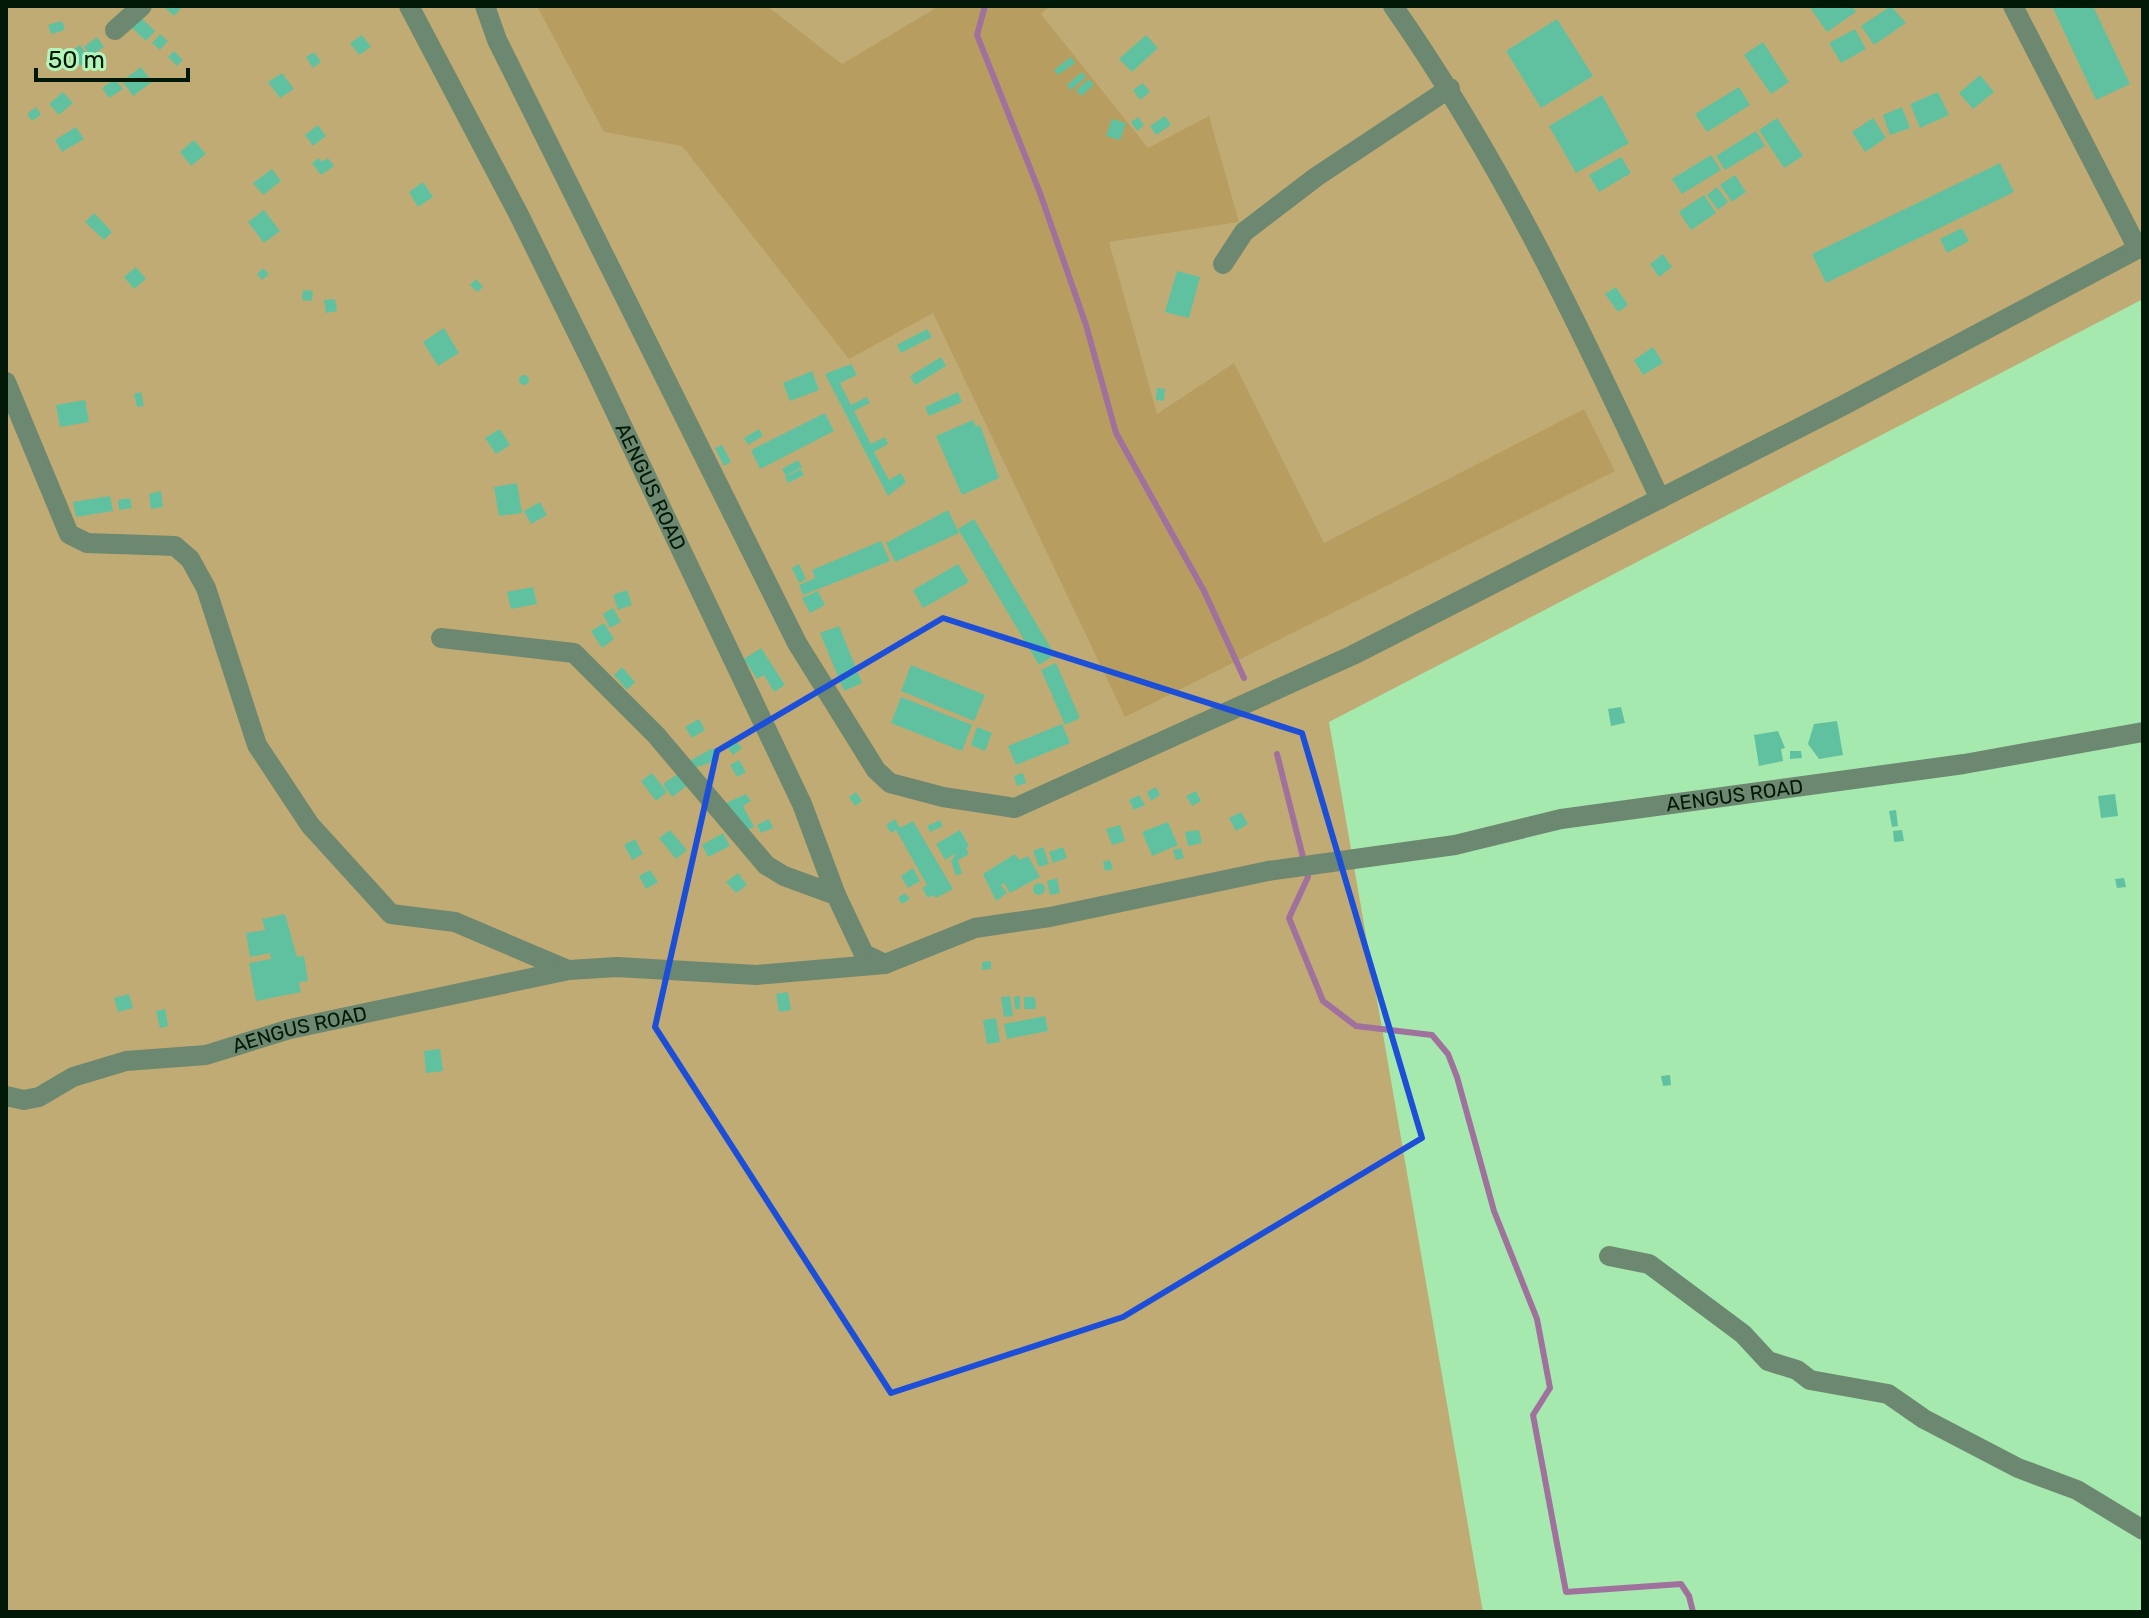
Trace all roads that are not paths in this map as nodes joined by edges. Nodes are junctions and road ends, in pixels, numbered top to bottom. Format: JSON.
{"nodes":[{"id":1,"x":142,"y":6,"type":"edge"},
{"id":2,"x":409,"y":6,"type":"edge"},
{"id":3,"x":485,"y":6,"type":"edge"},
{"id":4,"x":1393,"y":6,"type":"edge"},
{"id":5,"x":2013,"y":6,"type":"edge"},
{"id":6,"x":115,"y":30,"type":"dead end"},
{"id":7,"x":1450,"y":88,"type":"junction"},
{"id":8,"x":2140,"y":247,"type":"edge"},
{"id":9,"x":1223,"y":264,"type":"dead end"},
{"id":10,"x":6,"y":382,"type":"edge"},
{"id":11,"x":1660,"y":499,"type":"junction"},
{"id":12,"x":441,"y":638,"type":"dead end"},
{"id":13,"x":2143,"y":732,"type":"edge"},
{"id":14,"x":836,"y":895,"type":"junction"},
{"id":15,"x":885,"y":964,"type":"junction"},
{"id":16,"x":569,"y":970,"type":"junction"},
{"id":17,"x":6,"y":1096,"type":"edge"},
{"id":18,"x":1609,"y":1256,"type":"dead end"},
{"id":19,"x":2143,"y":1530,"type":"edge"}],
"edges":[{"from":1,"to":6,"type":"street"},
{"from":2,"to":14,"type":"street","name":"AENGUS ROAD"},
{"from":3,"to":11,"type":"street"},
{"from":4,"to":7,"type":"street"},
{"from":5,"to":8,"type":"street"},
{"from":7,"to":9,"type":"street"},
{"from":7,"to":11,"type":"street"},
{"from":8,"to":11,"type":"street"},
{"from":10,"to":16,"type":"street"},
{"from":12,"to":14,"type":"street"},
{"from":13,"to":15,"type":"street","name":"AENGUS ROAD"},
{"from":14,"to":15,"type":"street","name":"AENGUS ROAD"},
{"from":15,"to":16,"type":"street","name":"AENGUS ROAD"},
{"from":16,"to":17,"type":"street","name":"AENGUS ROAD"},
{"from":18,"to":19,"type":"street"}]}
